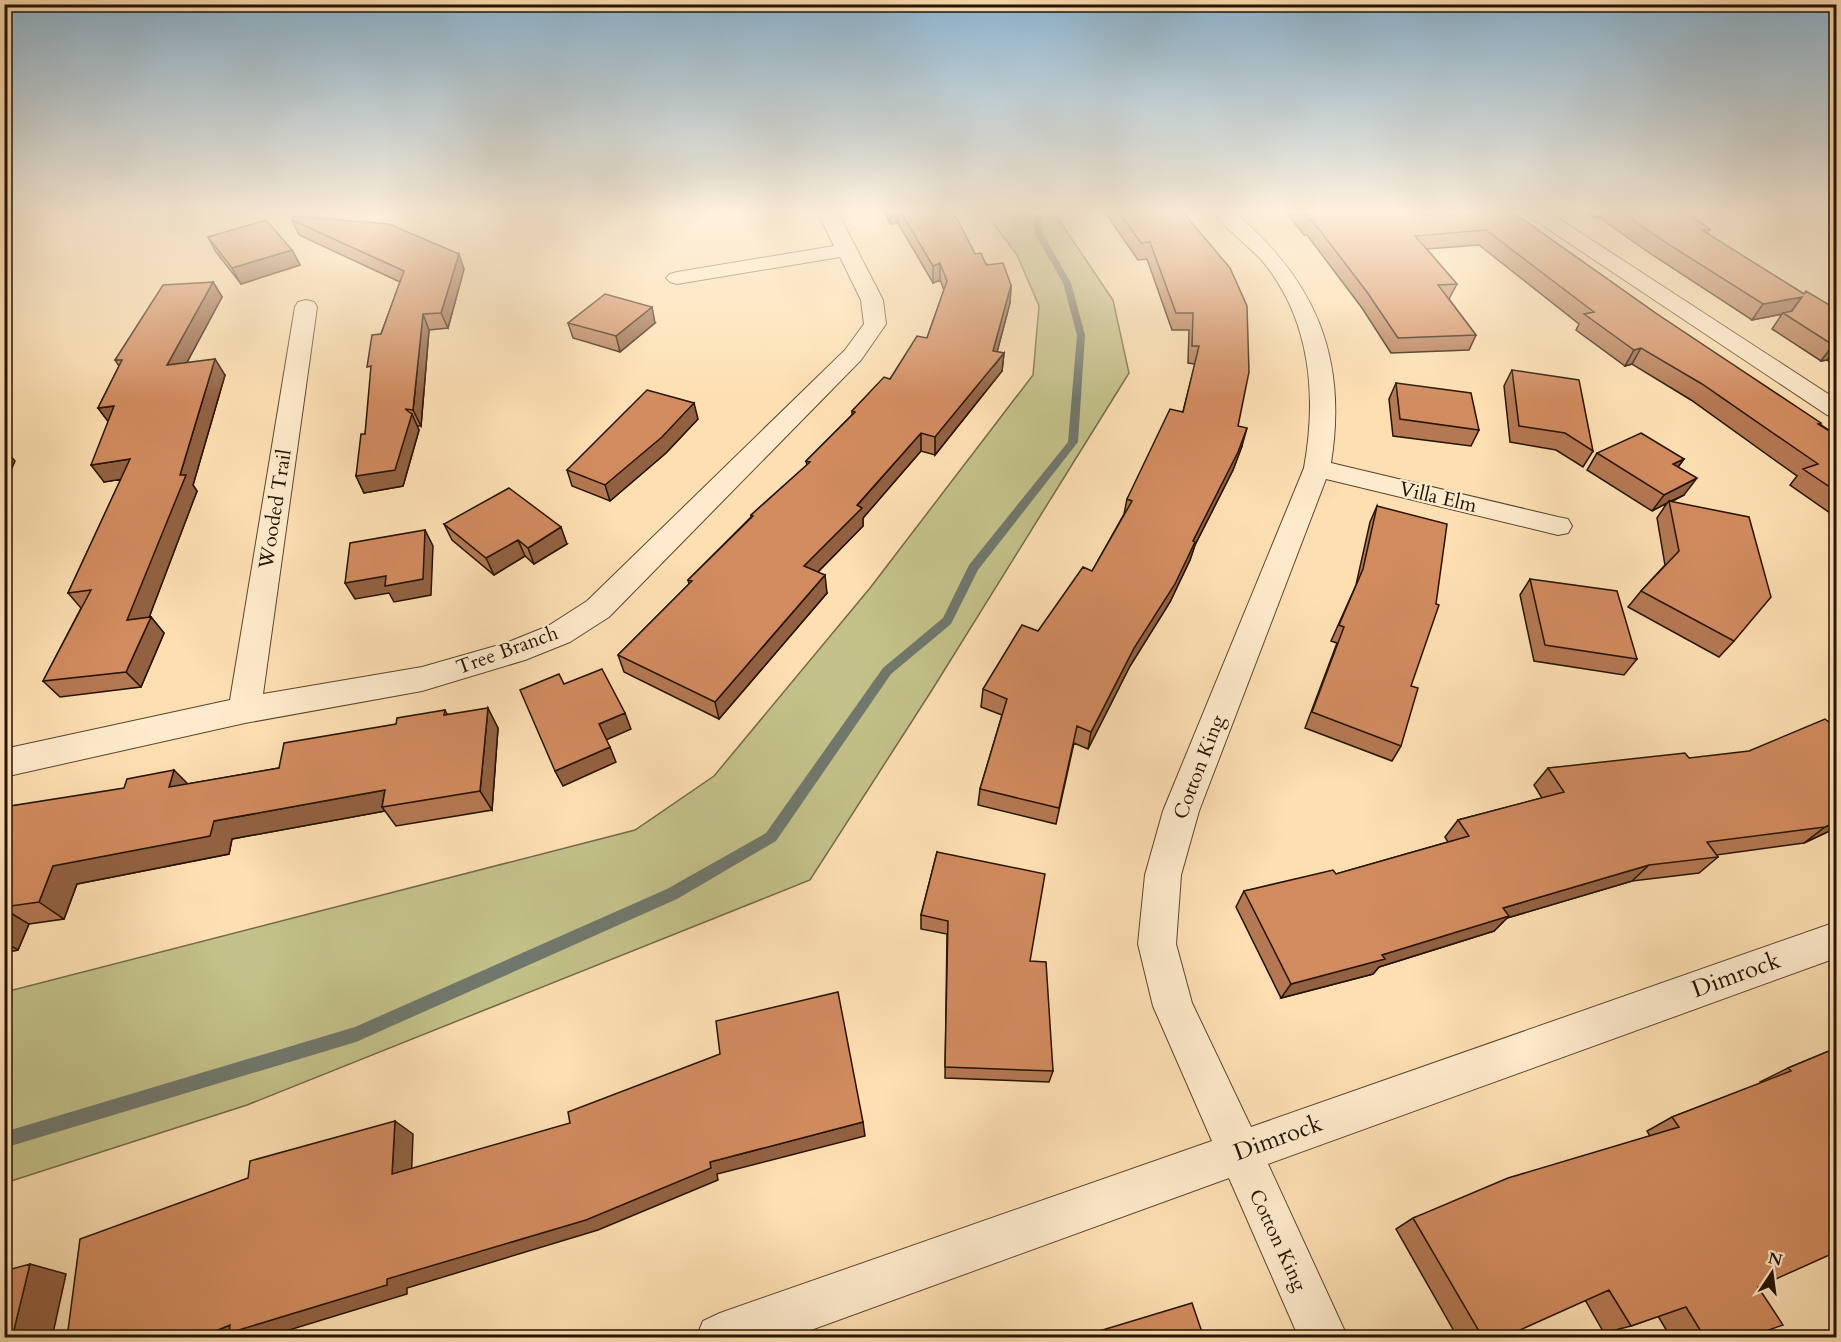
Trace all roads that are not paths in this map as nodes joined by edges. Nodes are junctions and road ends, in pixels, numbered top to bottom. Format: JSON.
{"nodes":[{"id":1,"x":703,"y":274,"type":"edge"},
{"id":2,"x":858,"y":274,"type":"edge"},
{"id":3,"x":1283,"y":274,"type":"edge"},
{"id":4,"x":1629,"y":274,"type":"edge"},
{"id":5,"x":677,"y":278,"type":"dead end"},
{"id":6,"x":306,"y":308,"type":"dead end"},
{"id":7,"x":1836,"y":410,"type":"edge"},
{"id":8,"x":1317,"y":468,"type":"junction"},
{"id":9,"x":1558,"y":526,"type":"dead end"},
{"id":10,"x":245,"y":710,"type":"junction"},
{"id":11,"x":4,"y":763,"type":"edge"},
{"id":12,"x":1836,"y":940,"type":"edge"},
{"id":13,"x":1238,"y":1152,"type":"junction"},
{"id":14,"x":720,"y":1338,"type":"edge"},
{"id":15,"x":1324,"y":1338,"type":"edge"}],
"edges":[{"from":1,"to":5,"type":"street"},
{"from":2,"to":10,"type":"street","name":"Tree Branch"},
{"from":3,"to":8,"type":"street","name":"Cotton King"},
{"from":4,"to":7,"type":"street"},
{"from":6,"to":10,"type":"street","name":"Wooded Trail"},
{"from":8,"to":9,"type":"street","name":"Villa Elm"},
{"from":8,"to":13,"type":"street","name":"Cotton King"},
{"from":10,"to":11,"type":"street","name":"Tree Branch"},
{"from":12,"to":13,"type":"street","name":"Dimrock"},
{"from":13,"to":14,"type":"street","name":"Dimrock"},
{"from":13,"to":15,"type":"street","name":"Cotton King"}]}
